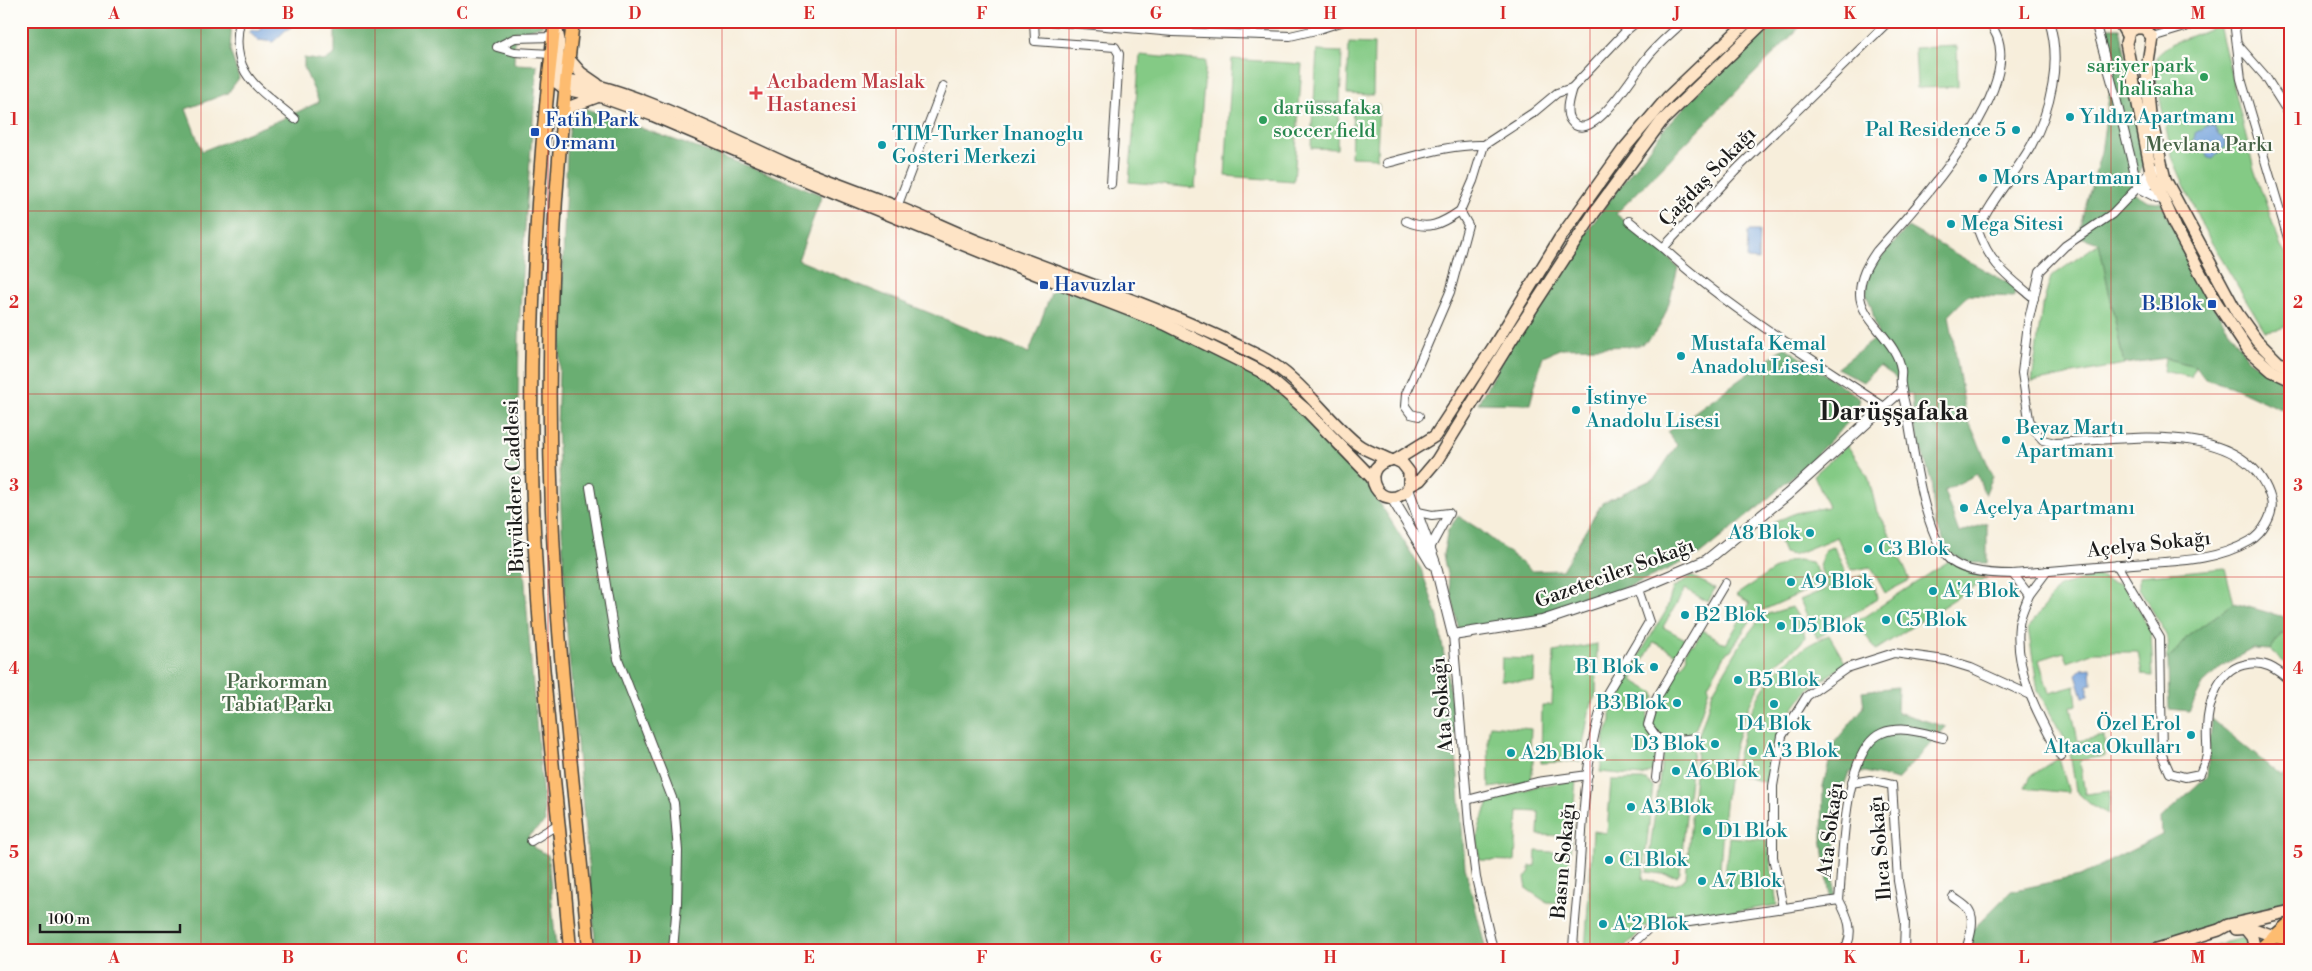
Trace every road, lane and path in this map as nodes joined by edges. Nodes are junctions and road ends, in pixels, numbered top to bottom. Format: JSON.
{"nodes":[{"id":1,"x":240,"y":21,"type":"edge"},
{"id":2,"x":573,"y":21,"type":"edge"},
{"id":3,"x":1034,"y":21,"type":"edge"},
{"id":4,"x":1049,"y":21,"type":"edge"},
{"id":5,"x":1344,"y":21,"type":"edge"},
{"id":6,"x":1638,"y":21,"type":"edge"},
{"id":7,"x":1684,"y":21,"type":"edge"},
{"id":8,"x":1748,"y":21,"type":"edge"},
{"id":9,"x":1765,"y":21,"type":"edge"},
{"id":10,"x":1889,"y":21,"type":"edge"},
{"id":11,"x":1987,"y":21,"type":"edge"},
{"id":12,"x":2049,"y":21,"type":"edge"},
{"id":13,"x":2119,"y":21,"type":"edge"},
{"id":14,"x":2205,"y":21,"type":"edge"},
{"id":15,"x":2234,"y":21,"type":"edge"},
{"id":16,"x":554,"y":22,"type":"edge"},
{"id":17,"x":1088,"y":23,"type":"edge"},
{"id":18,"x":2096,"y":29,"type":"dead end"},
{"id":19,"x":2146,"y":34,"type":"edge"},
{"id":20,"x":553,"y":37,"type":"junction"},
{"id":21,"x":2127,"y":39,"type":"junction"},
{"id":22,"x":2237,"y":44,"type":"junction"},
{"id":23,"x":551,"y":54,"type":"junction"},
{"id":24,"x":568,"y":58,"type":"junction"},
{"id":25,"x":558,"y":85,"type":"junction"},
{"id":26,"x":943,"y":86,"type":"dead end"},
{"id":27,"x":1572,"y":88,"type":"junction"},
{"id":28,"x":602,"y":92,"type":"junction"},
{"id":29,"x":563,"y":112,"type":"junction"},
{"id":30,"x":2291,"y":117,"type":"edge"},
{"id":31,"x":295,"y":119,"type":"dead end"},
{"id":32,"x":1484,"y":145,"type":"junction"},
{"id":33,"x":1387,"y":163,"type":"dead end"},
{"id":34,"x":2158,"y":175,"type":"junction"},
{"id":35,"x":1112,"y":184,"type":"dead end"},
{"id":36,"x":2138,"y":187,"type":"junction"},
{"id":37,"x":2163,"y":200,"type":"junction"},
{"id":38,"x":897,"y":206,"type":"junction"},
{"id":39,"x":1460,"y":211,"type":"junction"},
{"id":40,"x":1406,"y":221,"type":"dead end"},
{"id":41,"x":1629,"y":221,"type":"dead end"},
{"id":42,"x":1663,"y":248,"type":"junction"},
{"id":43,"x":2291,"y":248,"type":"edge"},
{"id":44,"x":2034,"y":298,"type":"junction"},
{"id":45,"x":1135,"y":307,"type":"junction"},
{"id":46,"x":2291,"y":369,"type":"edge"},
{"id":47,"x":2291,"y":380,"type":"edge"},
{"id":48,"x":1902,"y":391,"type":"junction"},
{"id":49,"x":1884,"y":407,"type":"junction"},
{"id":50,"x":1419,"y":416,"type":"dead end"},
{"id":51,"x":1393,"y":460,"type":"junction"},
{"id":52,"x":1373,"y":479,"type":"junction"},
{"id":53,"x":590,"y":487,"type":"dead end"},
{"id":54,"x":1409,"y":487,"type":"junction"},
{"id":55,"x":1392,"y":498,"type":"junction"},
{"id":56,"x":1418,"y":512,"type":"junction"},
{"id":57,"x":1430,"y":548,"type":"junction"},
{"id":58,"x":2117,"y":565,"type":"junction"},
{"id":59,"x":2048,"y":571,"type":"junction"},
{"id":60,"x":1436,"y":572,"type":"junction"},
{"id":61,"x":2012,"y":574,"type":"junction"},
{"id":62,"x":1725,"y":583,"type":"dead end"},
{"id":63,"x":1638,"y":589,"type":"junction"},
{"id":64,"x":2029,"y":595,"type":"junction"},
{"id":65,"x":1452,"y":635,"type":"junction"},
{"id":66,"x":2291,"y":682,"type":"edge"},
{"id":67,"x":2030,"y":695,"type":"junction"},
{"id":68,"x":1696,"y":738,"type":"dead end"},
{"id":69,"x":1943,"y":738,"type":"dead end"},
{"id":70,"x":1660,"y":742,"type":"junction"},
{"id":71,"x":2062,"y":757,"type":"dead end"},
{"id":72,"x":1588,"y":775,"type":"junction"},
{"id":73,"x":1656,"y":778,"type":"dead end"},
{"id":74,"x":1851,"y":783,"type":"junction"},
{"id":75,"x":1467,"y":800,"type":"junction"},
{"id":76,"x":560,"y":823,"type":"junction"},
{"id":77,"x":531,"y":841,"type":"dead end"},
{"id":78,"x":1953,"y":897,"type":"dead end"},
{"id":79,"x":1839,"y":900,"type":"junction"},
{"id":80,"x":1783,"y":908,"type":"junction"},
{"id":81,"x":2291,"y":911,"type":"edge"},
{"id":82,"x":2291,"y":922,"type":"edge"},
{"id":83,"x":2244,"y":927,"type":"junction"},
{"id":84,"x":2219,"y":930,"type":"junction"},
{"id":85,"x":2274,"y":936,"type":"junction"},
{"id":86,"x":2291,"y":941,"type":"edge"},
{"id":87,"x":570,"y":950,"type":"edge"},
{"id":88,"x":589,"y":950,"type":"edge"},
{"id":89,"x":672,"y":950,"type":"edge"},
{"id":90,"x":1493,"y":950,"type":"edge"},
{"id":91,"x":1573,"y":950,"type":"edge"},
{"id":92,"x":1626,"y":950,"type":"edge"},
{"id":93,"x":1844,"y":950,"type":"edge"},
{"id":94,"x":1904,"y":950,"type":"edge"},
{"id":95,"x":1966,"y":950,"type":"edge"},
{"id":96,"x":2154,"y":950,"type":"edge"},
{"id":97,"x":2255,"y":950,"type":"edge"},
{"id":98,"x":2259,"y":950,"type":"edge"}],
"edges":[{"from":1,"to":31,"type":"street"},
{"from":2,"to":24,"type":"main road","name":"Büyükdere Caddesi"},
{"from":3,"to":35,"type":"street"},
{"from":4,"to":17,"type":"street"},
{"from":5,"to":17,"type":"street"},
{"from":6,"to":27,"type":"street"},
{"from":7,"to":27,"type":"street"},
{"from":8,"to":51,"type":"main road"},
{"from":9,"to":54,"type":"main road"},
{"from":10,"to":42,"type":"street","name":"Çağdaş Sokağı"},
{"from":11,"to":48,"type":"street"},
{"from":12,"to":44,"type":"street"},
{"from":13,"to":21,"type":"main road"},
{"from":14,"to":19,"type":"street"},
{"from":15,"to":22,"type":"street"},
{"from":16,"to":20,"type":"main road","name":"Büyükdere Caddesi"},
{"from":16,"to":25,"type":"main road"},
{"from":18,"to":36,"type":"street"},
{"from":19,"to":21,"type":"main road"},
{"from":19,"to":21,"type":"main road"},
{"from":19,"to":34,"type":"main road"},
{"from":20,"to":23,"type":"main road","name":"Büyükdere Caddesi"},
{"from":20,"to":23,"type":"street"},
{"from":21,"to":34,"type":"main road"},
{"from":22,"to":30,"type":"street"},
{"from":22,"to":43,"type":"street"},
{"from":23,"to":25,"type":"main road","name":"Büyükdere Caddesi"},
{"from":24,"to":25,"type":"main road","name":"Büyükdere Caddesi"},
{"from":24,"to":28,"type":"main road"},
{"from":25,"to":28,"type":"main road"},
{"from":25,"to":29,"type":"main road","name":"Büyükdere Caddesi"},
{"from":25,"to":76,"type":"main road","name":"Büyükdere Caddesi"},
{"from":26,"to":38,"type":"street"},
{"from":27,"to":32,"type":"street"},
{"from":28,"to":29,"type":"main road"},
{"from":28,"to":38,"type":"main road"},
{"from":28,"to":45,"type":"main road"},
{"from":29,"to":88,"type":"main road","name":"Büyükdere Caddesi"},
{"from":32,"to":33,"type":"street"},
{"from":32,"to":39,"type":"street"},
{"from":34,"to":36,"type":"street"},
{"from":34,"to":37,"type":"main road"},
{"from":34,"to":46,"type":"main road"},
{"from":36,"to":37,"type":"street"},
{"from":36,"to":44,"type":"street","name":"Açelya Sokağı"},
{"from":37,"to":47,"type":"main road"},
{"from":38,"to":45,"type":"main road"},
{"from":39,"to":40,"type":"street"},
{"from":39,"to":50,"type":"street"},
{"from":41,"to":42,"type":"street"},
{"from":42,"to":49,"type":"street","name":"Çağdaş Sokağı"},
{"from":44,"to":58,"type":"street","name":"Açelya Sokağı"},
{"from":45,"to":51,"type":"main road"},
{"from":45,"to":52,"type":"main road"},
{"from":48,"to":49,"type":"street"},
{"from":48,"to":61,"type":"street","name":"Açelya Sokağı"},
{"from":49,"to":63,"type":"street","name":"Gazeteciler Sokağı"},
{"from":51,"to":52,"type":"main road"},
{"from":51,"to":54,"type":"main road"},
{"from":52,"to":55,"type":"main road"},
{"from":53,"to":89,"type":"street"},
{"from":54,"to":55,"type":"main road"},
{"from":54,"to":56,"type":"street"},
{"from":55,"to":60,"type":"street"},
{"from":56,"to":57,"type":"street"},
{"from":56,"to":57,"type":"street"},
{"from":57,"to":60,"type":"street"},
{"from":58,"to":59,"type":"street","name":"Açelya Sokağı"},
{"from":58,"to":66,"type":"street"},
{"from":59,"to":61,"type":"street","name":"Açelya Sokağı"},
{"from":59,"to":64,"type":"street"},
{"from":60,"to":65,"type":"street"},
{"from":61,"to":64,"type":"street"},
{"from":62,"to":70,"type":"street"},
{"from":63,"to":65,"type":"street","name":"Gazeteciler Sokağı"},
{"from":63,"to":72,"type":"street","name":"Basın Sokağı"},
{"from":64,"to":67,"type":"street"},
{"from":65,"to":75,"type":"street","name":"Ata Sokağı"},
{"from":67,"to":71,"type":"street"},
{"from":67,"to":80,"type":"street"},
{"from":68,"to":70,"type":"street"},
{"from":69,"to":74,"type":"street","name":"Ata Sokağı"},
{"from":70,"to":73,"type":"street"},
{"from":72,"to":75,"type":"street","name":"Basın Sokağı"},
{"from":72,"to":91,"type":"street","name":"Basın Sokağı"},
{"from":74,"to":79,"type":"street","name":"Ata Sokağı"},
{"from":74,"to":94,"type":"street","name":"Ilıca Sokağı"},
{"from":75,"to":90,"type":"street","name":"Ata Sokağı"},
{"from":76,"to":77,"type":"street"},
{"from":76,"to":87,"type":"main road","name":"Büyükdere Caddesi"},
{"from":78,"to":95,"type":"street"},
{"from":79,"to":80,"type":"street","name":"Ata Sokağı"},
{"from":79,"to":93,"type":"street"},
{"from":80,"to":92,"type":"street","name":"Ata Sokağı"},
{"from":81,"to":84,"type":"main road"},
{"from":82,"to":85,"type":"main road"},
{"from":83,"to":84,"type":"main road"},
{"from":83,"to":85,"type":"main road"},
{"from":83,"to":97,"type":"main road"},
{"from":84,"to":96,"type":"main road"},
{"from":85,"to":86,"type":"main road"},
{"from":85,"to":98,"type":"main road"}]}
